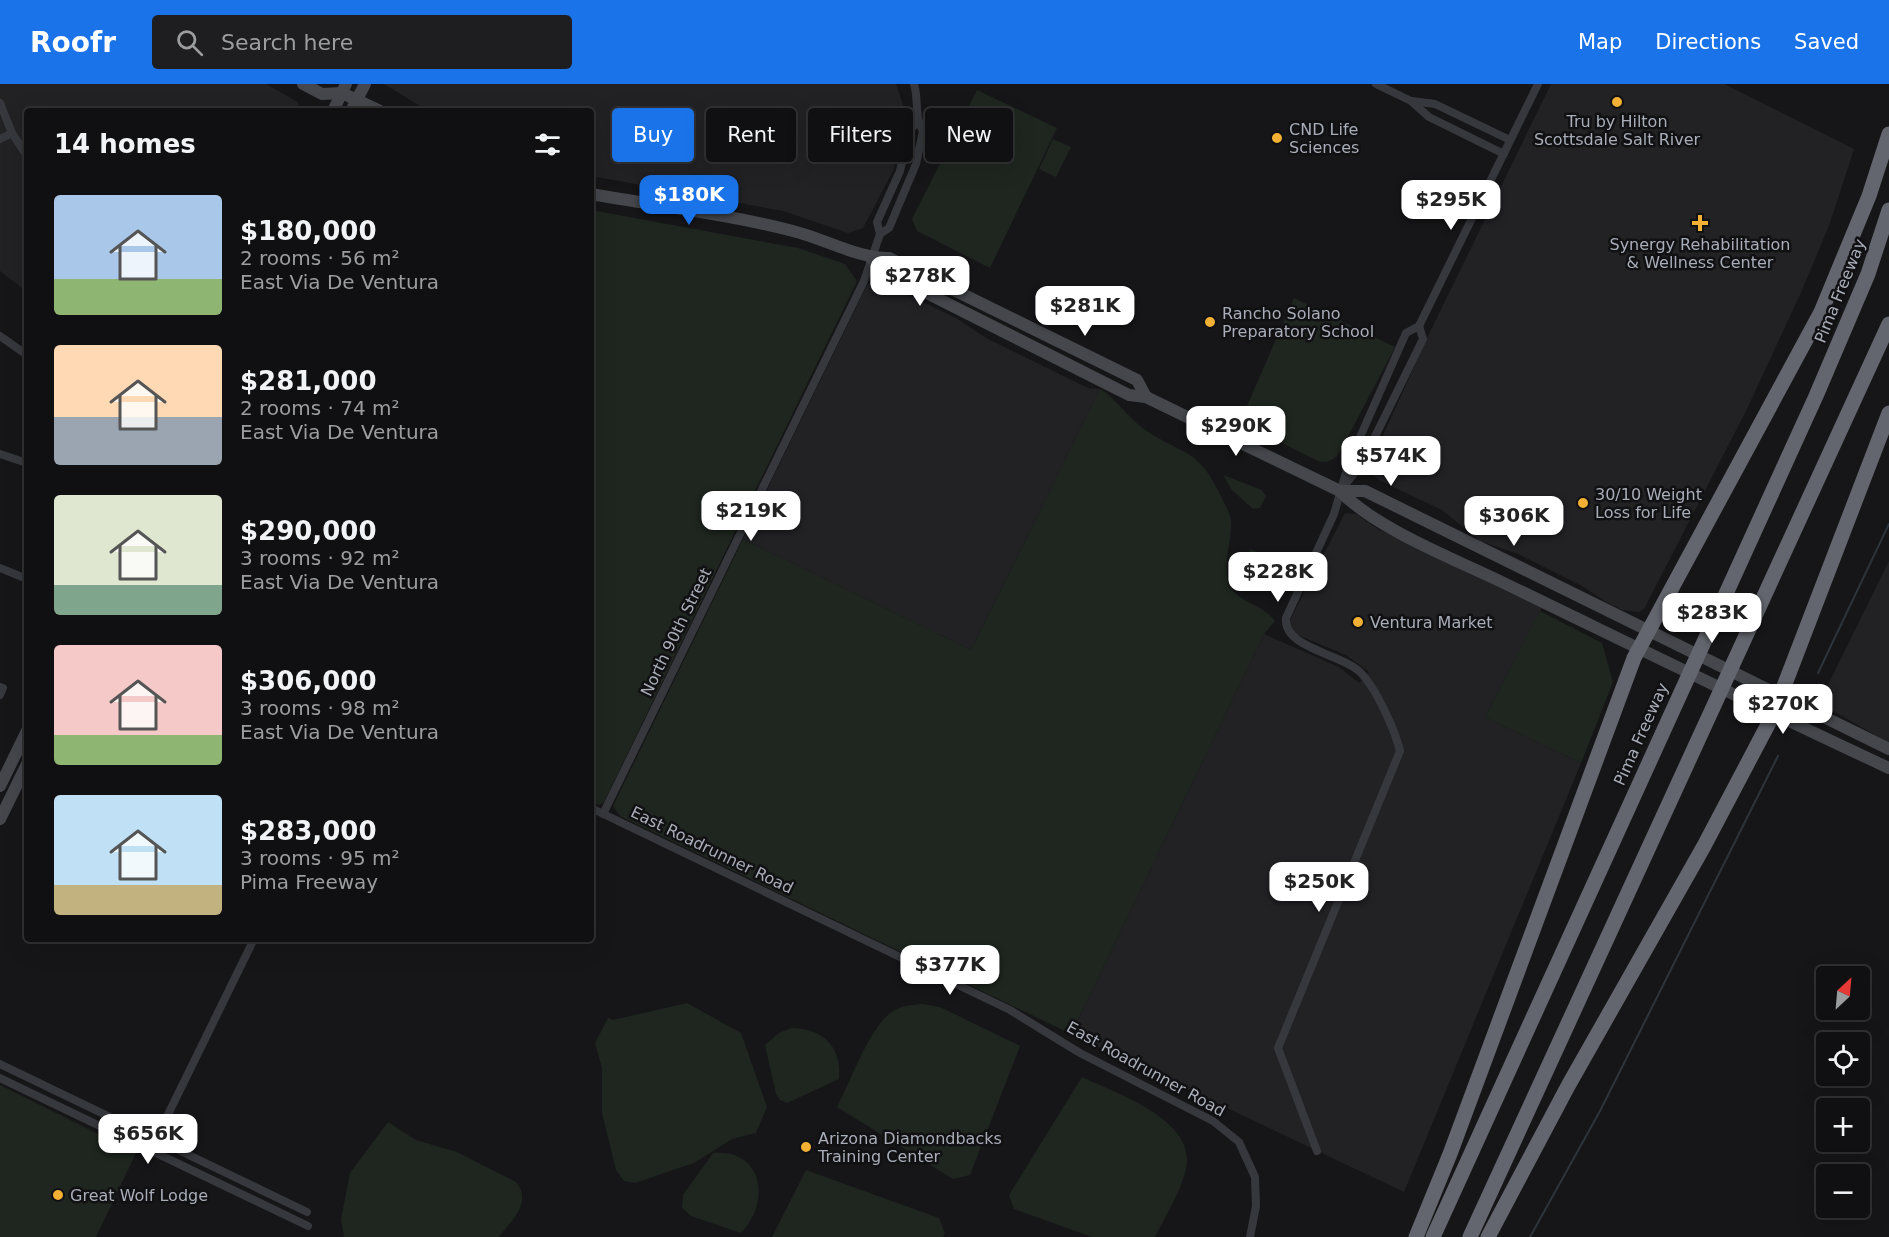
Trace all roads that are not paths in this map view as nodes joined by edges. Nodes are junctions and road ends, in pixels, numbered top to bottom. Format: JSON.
{"nodes":[{"id":1,"x":303,"y":84,"type":"edge"},
{"id":2,"x":365,"y":84,"type":"edge"},
{"id":3,"x":914,"y":84,"type":"edge"},
{"id":4,"x":1376,"y":84,"type":"edge"},
{"id":5,"x":1538,"y":84,"type":"edge"},
{"id":6,"x":341,"y":87,"type":"edge"},
{"id":7,"x":1411,"y":101,"type":"junction"},
{"id":8,"x":0,"y":103,"type":"edge"},
{"id":9,"x":354,"y":105,"type":"edge"},
{"id":10,"x":334,"y":108,"type":"edge"},
{"id":11,"x":917,"y":122,"type":"junction"},
{"id":12,"x":12,"y":133,"type":"junction"},
{"id":13,"x":1889,"y":134,"type":"edge"},
{"id":14,"x":0,"y":139,"type":"edge"},
{"id":15,"x":1507,"y":147,"type":"junction"},
{"id":16,"x":24,"y":151,"type":"edge"},
{"id":17,"x":594,"y":195,"type":"edge"},
{"id":18,"x":1889,"y":210,"type":"edge"},
{"id":19,"x":880,"y":234,"type":"junction"},
{"id":20,"x":872,"y":258,"type":"junction"},
{"id":21,"x":1889,"y":324,"type":"edge"},
{"id":22,"x":1419,"y":326,"type":"junction"},
{"id":23,"x":0,"y":336,"type":"edge"},
{"id":24,"x":24,"y":353,"type":"edge"},
{"id":25,"x":1889,"y":413,"type":"edge"},
{"id":26,"x":0,"y":454,"type":"edge"},
{"id":27,"x":24,"y":462,"type":"edge"},
{"id":28,"x":1340,"y":491,"type":"junction"},
{"id":29,"x":0,"y":568,"type":"edge"},
{"id":30,"x":24,"y":578,"type":"edge"},
{"id":31,"x":1648,"y":630,"type":"junction"},
{"id":32,"x":1639,"y":648,"type":"junction"},
{"id":33,"x":0,"y":687,"type":"edge"},
{"id":34,"x":0,"y":695,"type":"edge"},
{"id":35,"x":1782,"y":696,"type":"junction"},
{"id":36,"x":1773,"y":715,"type":"junction"},
{"id":37,"x":24,"y":737,"type":"edge"},
{"id":38,"x":1889,"y":749,"type":"edge"},
{"id":39,"x":1889,"y":768,"type":"edge"},
{"id":40,"x":24,"y":770,"type":"edge"},
{"id":41,"x":0,"y":786,"type":"edge"},
{"id":42,"x":594,"y":809,"type":"edge"},
{"id":43,"x":603,"y":813,"type":"junction"},
{"id":44,"x":0,"y":819,"type":"edge"},
{"id":45,"x":253,"y":942,"type":"edge"},
{"id":46,"x":0,"y":1064,"type":"edge"},
{"id":47,"x":0,"y":1078,"type":"edge"},
{"id":48,"x":157,"y":1139,"type":"junction"},
{"id":49,"x":151,"y":1151,"type":"junction"},
{"id":50,"x":1317,"y":1151,"type":"dead end"},
{"id":51,"x":308,"y":1212,"type":"dead end"},
{"id":52,"x":308,"y":1226,"type":"dead end"},
{"id":53,"x":1250,"y":1237,"type":"edge"},
{"id":54,"x":1416,"y":1237,"type":"edge"},
{"id":55,"x":1433,"y":1237,"type":"edge"},
{"id":56,"x":1470,"y":1237,"type":"edge"},
{"id":57,"x":1488,"y":1237,"type":"edge"}],
"edges":[{"from":1,"to":6,"type":"main road"},
{"from":2,"to":9,"type":"main road"},
{"from":3,"to":11,"type":"street","name":"North 90th Street"},
{"from":4,"to":7,"type":"street"},
{"from":5,"to":15,"type":"street"},
{"from":6,"to":9,"type":"main road"},
{"from":6,"to":10,"type":"main road"},
{"from":7,"to":15,"type":"street"},
{"from":7,"to":15,"type":"street"},
{"from":8,"to":12,"type":"street"},
{"from":11,"to":19,"type":"street","name":"North 90th Street"},
{"from":11,"to":19,"type":"street","name":"North 90th Street"},
{"from":12,"to":14,"type":"street"},
{"from":12,"to":16,"type":"street"},
{"from":13,"to":31,"type":"highway"},
{"from":15,"to":22,"type":"street"},
{"from":17,"to":20,"type":"main road"},
{"from":18,"to":55,"type":"highway","name":"Pima Freeway"},
{"from":19,"to":20,"type":"street","name":"North 90th Street"},
{"from":20,"to":28,"type":"main road"},
{"from":20,"to":43,"type":"street","name":"North 90th Street"},
{"from":21,"to":56,"type":"highway"},
{"from":22,"to":28,"type":"street"},
{"from":22,"to":28,"type":"street"},
{"from":23,"to":24,"type":"street"},
{"from":25,"to":35,"type":"highway"},
{"from":26,"to":27,"type":"street"},
{"from":28,"to":31,"type":"main road"},
{"from":28,"to":32,"type":"main road"},
{"from":28,"to":50,"type":"street"},
{"from":29,"to":30,"type":"street"},
{"from":31,"to":32,"type":"highway"},
{"from":31,"to":35,"type":"main road"},
{"from":32,"to":36,"type":"main road"},
{"from":32,"to":54,"type":"highway"},
{"from":33,"to":34,"type":"street"},
{"from":35,"to":36,"type":"highway"},
{"from":35,"to":38,"type":"main road"},
{"from":36,"to":39,"type":"main road"},
{"from":36,"to":57,"type":"highway"},
{"from":37,"to":41,"type":"main road"},
{"from":40,"to":44,"type":"main road"},
{"from":42,"to":43,"type":"street","name":"East Roadrunner Road"},
{"from":43,"to":53,"type":"street","name":"East Roadrunner Road"},
{"from":45,"to":48,"type":"street"},
{"from":46,"to":48,"type":"street"},
{"from":47,"to":49,"type":"street"},
{"from":48,"to":49,"type":"street"},
{"from":48,"to":51,"type":"street"},
{"from":49,"to":52,"type":"street"}]}
